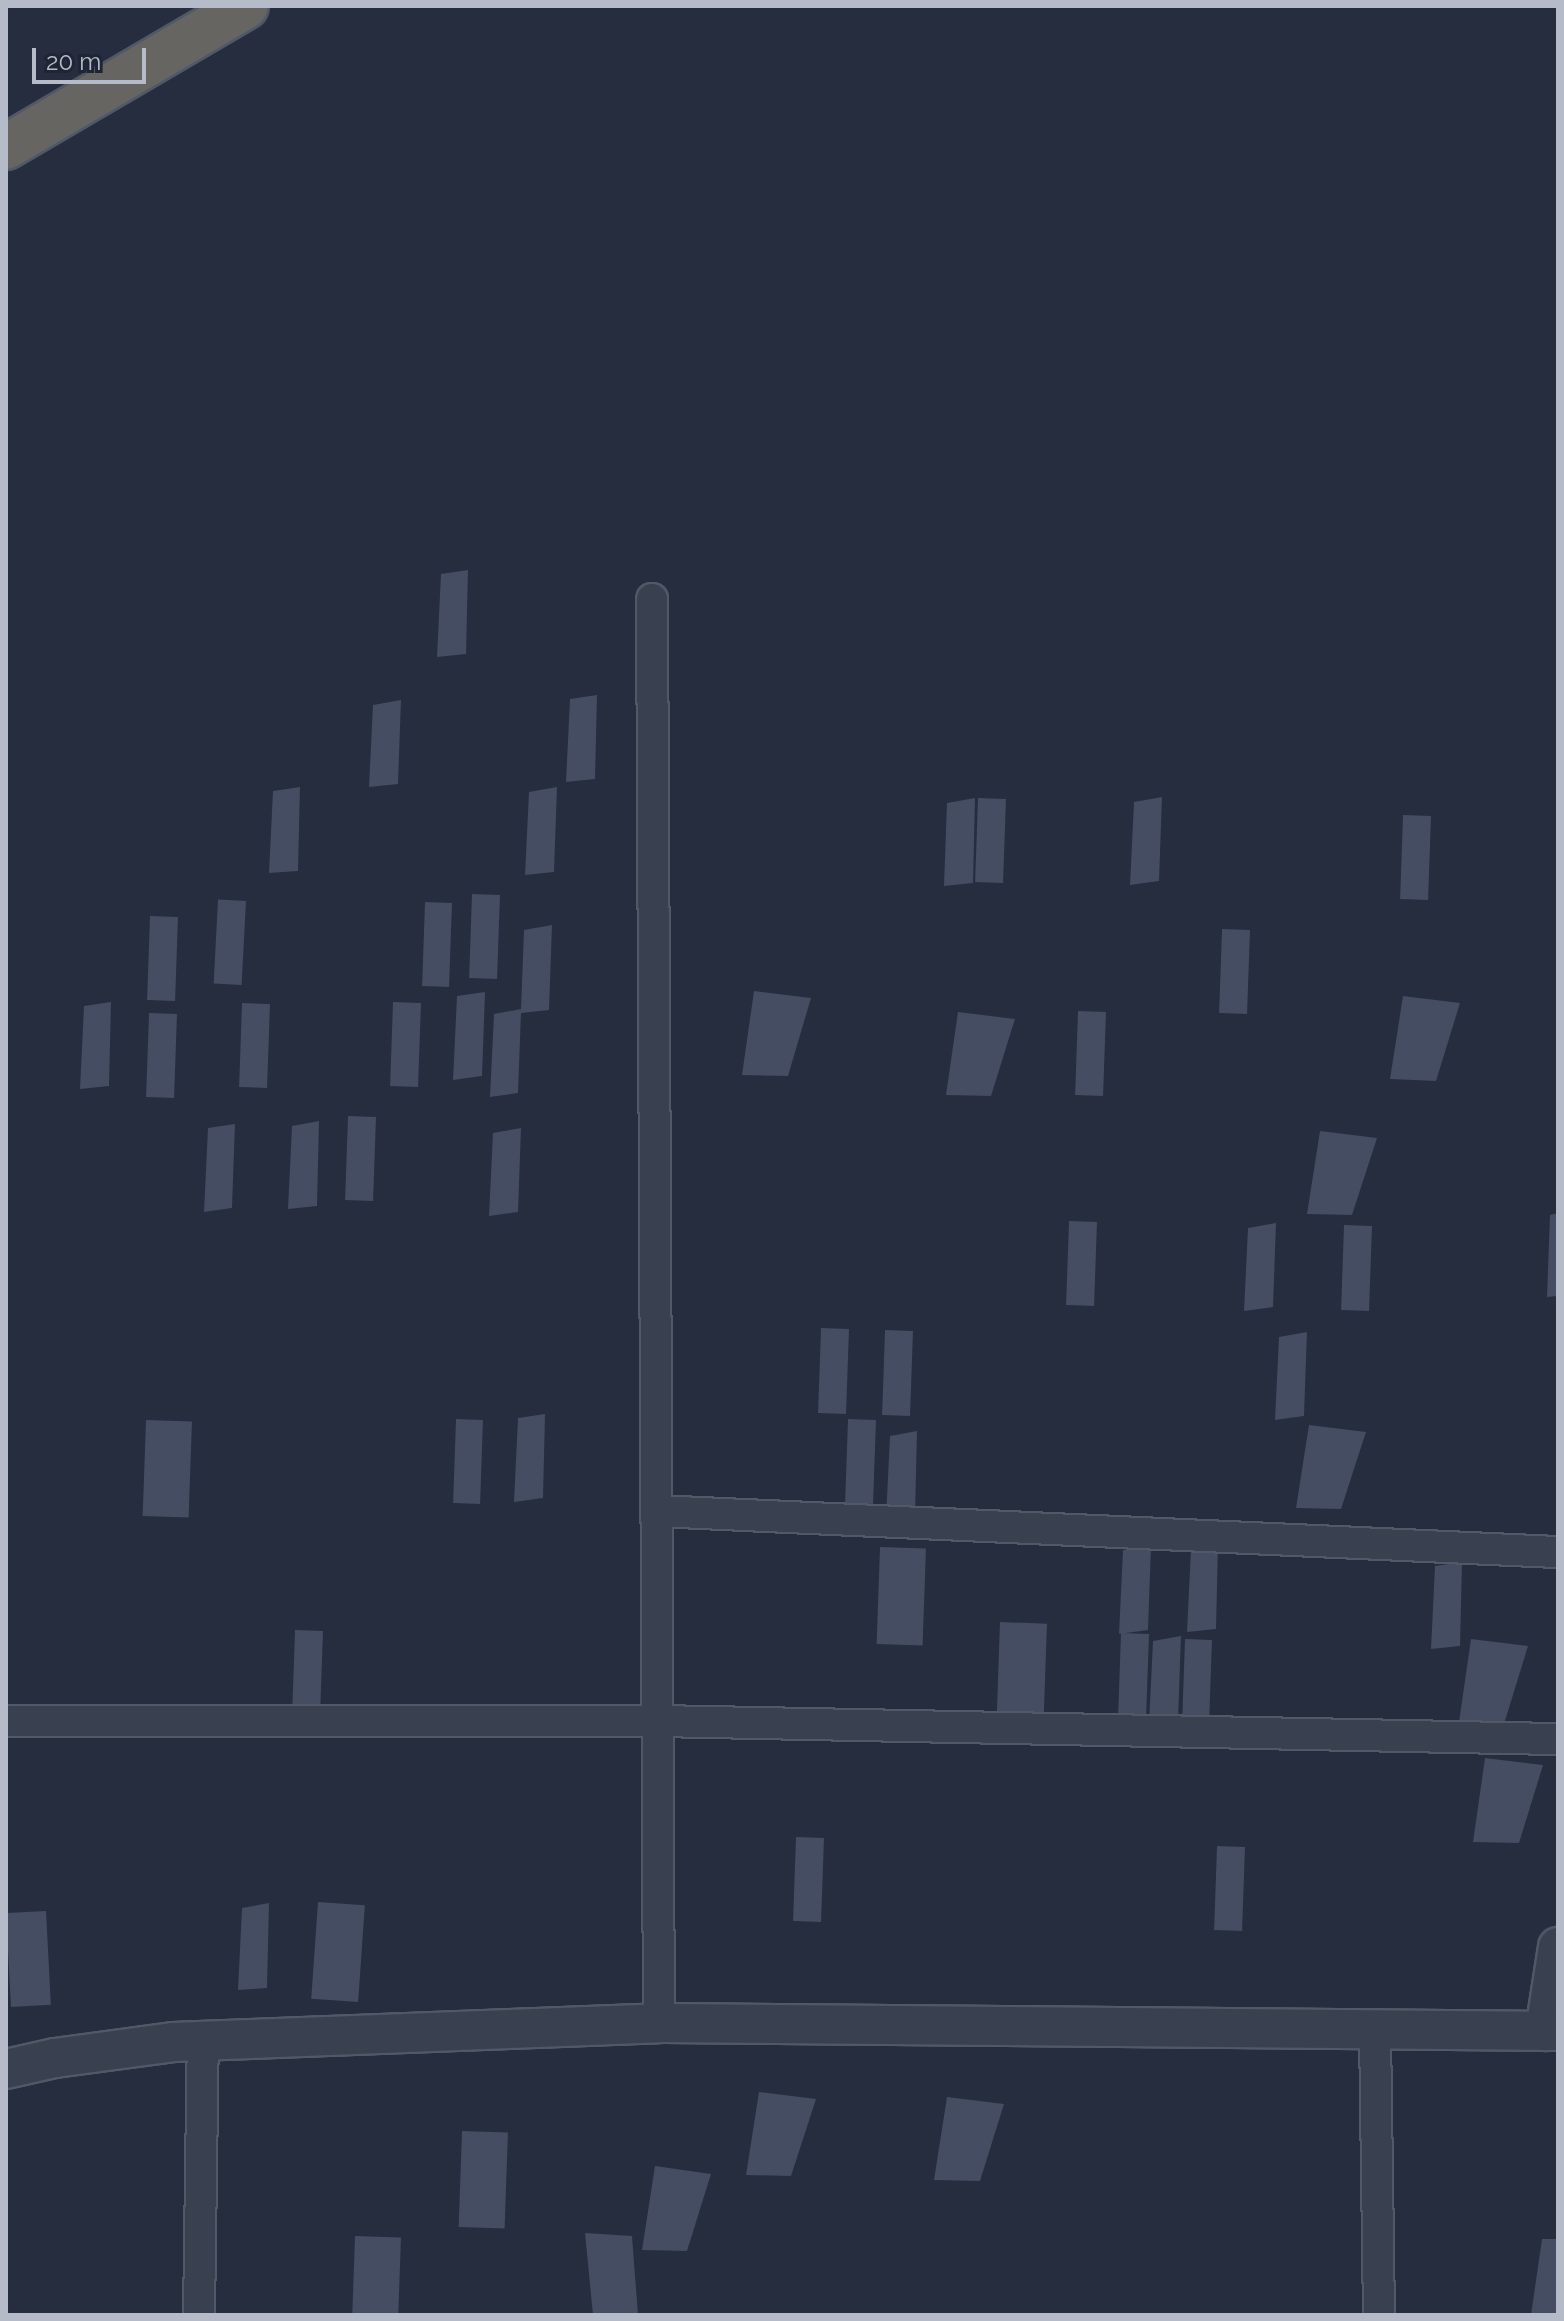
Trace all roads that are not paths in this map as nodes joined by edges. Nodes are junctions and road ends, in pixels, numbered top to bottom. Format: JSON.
{"nodes":[{"id":1,"x":246,"y":6,"type":"edge"},
{"id":2,"x":6,"y":147,"type":"edge"},
{"id":3,"x":652,"y":599,"type":"dead end"},
{"id":4,"x":657,"y":1511,"type":"junction"},
{"id":5,"x":1558,"y":1552,"type":"edge"},
{"id":6,"x":6,"y":1721,"type":"edge"},
{"id":7,"x":658,"y":1721,"type":"junction"},
{"id":8,"x":1558,"y":1739,"type":"edge"},
{"id":9,"x":1558,"y":1947,"type":"edge"},
{"id":10,"x":659,"y":2023,"type":"junction"},
{"id":11,"x":1375,"y":2030,"type":"junction"},
{"id":12,"x":1552,"y":2031,"type":"edge"},
{"id":13,"x":203,"y":2041,"type":"junction"},
{"id":14,"x":6,"y":2069,"type":"edge"},
{"id":15,"x":199,"y":2315,"type":"edge"},
{"id":16,"x":1379,"y":2315,"type":"edge"}],
"edges":[{"from":1,"to":2,"type":"highway"},
{"from":3,"to":4,"type":"street"},
{"from":4,"to":5,"type":"street"},
{"from":4,"to":7,"type":"street"},
{"from":6,"to":7,"type":"street"},
{"from":7,"to":8,"type":"street"},
{"from":7,"to":10,"type":"street"},
{"from":9,"to":12,"type":"street"},
{"from":10,"to":11,"type":"street"},
{"from":10,"to":13,"type":"street"},
{"from":11,"to":12,"type":"street"},
{"from":11,"to":16,"type":"street"},
{"from":13,"to":14,"type":"street"},
{"from":13,"to":15,"type":"street"}]}
